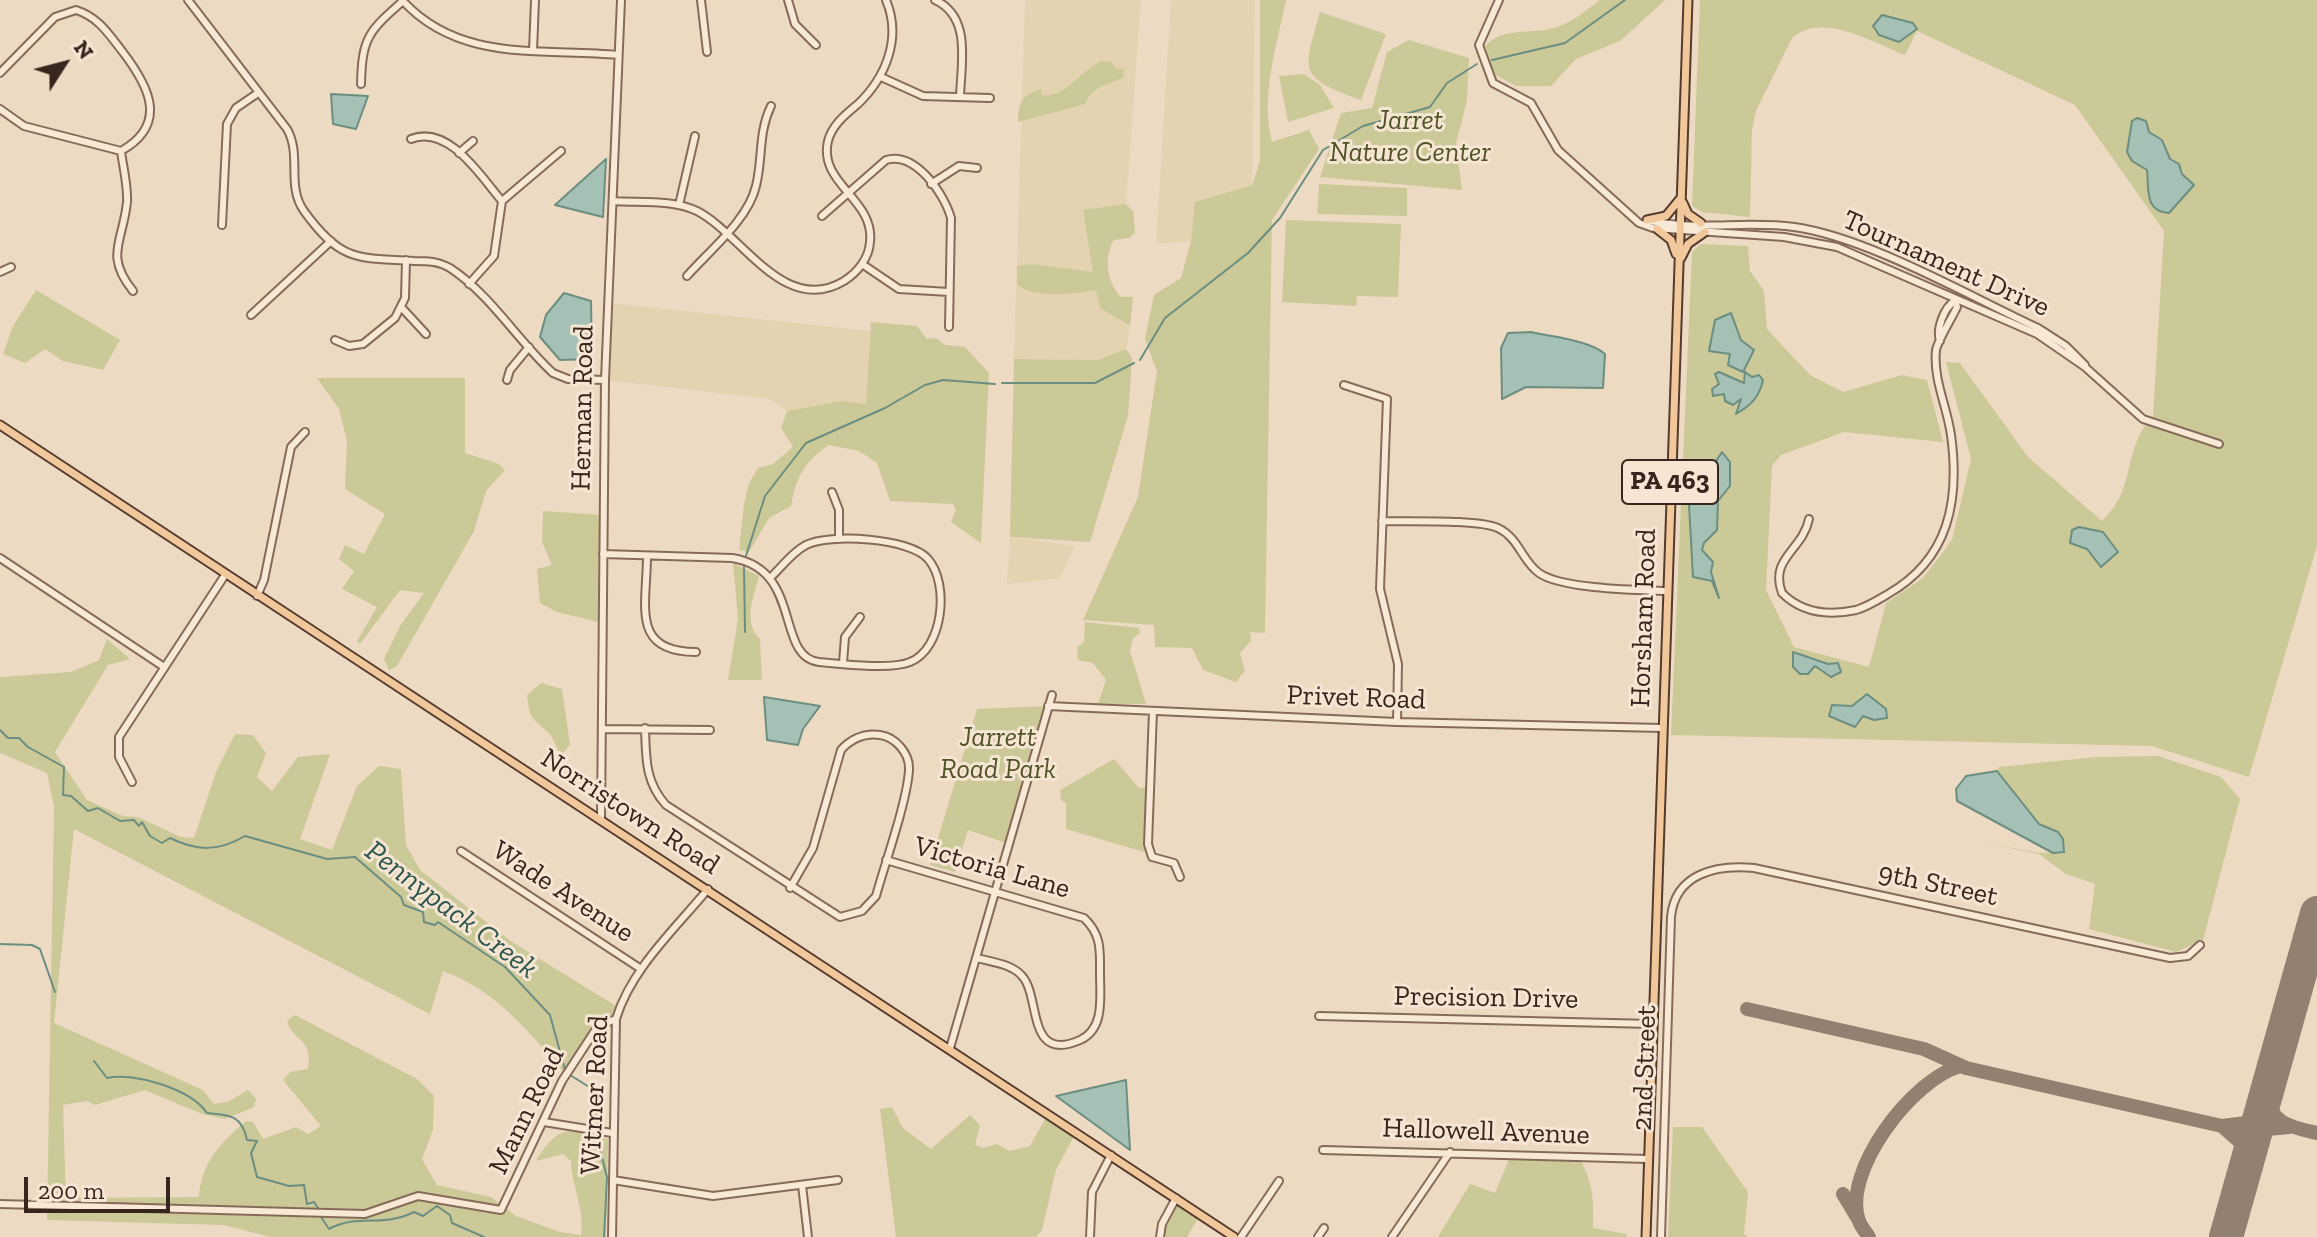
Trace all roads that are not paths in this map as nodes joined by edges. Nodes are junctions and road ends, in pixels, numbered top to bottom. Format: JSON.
{"nodes":[{"id":1,"x":188,"y":0,"type":"edge"},
{"id":2,"x":403,"y":0,"type":"edge"},
{"id":3,"x":535,"y":0,"type":"edge"},
{"id":4,"x":621,"y":0,"type":"edge"},
{"id":5,"x":701,"y":0,"type":"edge"},
{"id":6,"x":788,"y":0,"type":"edge"},
{"id":7,"x":898,"y":0,"type":"edge"},
{"id":8,"x":935,"y":0,"type":"edge"},
{"id":9,"x":1499,"y":0,"type":"edge"},
{"id":10,"x":1688,"y":0,"type":"edge"},
{"id":11,"x":887,"y":2,"type":"edge"},
{"id":12,"x":816,"y":45,"type":"dead end"},
{"id":13,"x":533,"y":51,"type":"junction"},
{"id":14,"x":707,"y":52,"type":"dead end"},
{"id":15,"x":618,"y":55,"type":"junction"},
{"id":16,"x":0,"y":73,"type":"edge"},
{"id":17,"x":881,"y":77,"type":"junction"},
{"id":18,"x":361,"y":84,"type":"dead end"},
{"id":19,"x":258,"y":93,"type":"junction"},
{"id":20,"x":960,"y":97,"type":"junction"},
{"id":21,"x":990,"y":98,"type":"dead end"},
{"id":22,"x":771,"y":106,"type":"dead end"},
{"id":23,"x":0,"y":109,"type":"edge"},
{"id":24,"x":695,"y":136,"type":"dead end"},
{"id":25,"x":411,"y":139,"type":"dead end"},
{"id":26,"x":473,"y":141,"type":"dead end"},
{"id":27,"x":121,"y":151,"type":"junction"},
{"id":28,"x":561,"y":151,"type":"dead end"},
{"id":29,"x":459,"y":153,"type":"junction"},
{"id":30,"x":977,"y":168,"type":"dead end"},
{"id":31,"x":931,"y":184,"type":"junction"},
{"id":32,"x":849,"y":193,"type":"junction"},
{"id":33,"x":1681,"y":197,"type":"junction"},
{"id":34,"x":502,"y":201,"type":"junction"},
{"id":35,"x":613,"y":201,"type":"junction"},
{"id":36,"x":679,"y":205,"type":"junction"},
{"id":37,"x":822,"y":216,"type":"dead end"},
{"id":38,"x":1636,"y":219,"type":"junction"},
{"id":39,"x":1647,"y":220,"type":"junction"},
{"id":40,"x":1701,"y":223,"type":"junction"},
{"id":41,"x":222,"y":225,"type":"dead end"},
{"id":42,"x":1680,"y":228,"type":"junction"},
{"id":43,"x":1657,"y":229,"type":"junction"},
{"id":44,"x":725,"y":232,"type":"junction"},
{"id":45,"x":1705,"y":232,"type":"junction"},
{"id":46,"x":331,"y":241,"type":"junction"},
{"id":47,"x":406,"y":260,"type":"junction"},
{"id":48,"x":862,"y":264,"type":"junction"},
{"id":49,"x":1678,"y":264,"type":"junction"},
{"id":50,"x":11,"y":267,"type":"dead end"},
{"id":51,"x":0,"y":272,"type":"edge"},
{"id":52,"x":687,"y":276,"type":"dead end"},
{"id":53,"x":469,"y":284,"type":"junction"},
{"id":54,"x":133,"y":291,"type":"dead end"},
{"id":55,"x":949,"y":292,"type":"junction"},
{"id":56,"x":1938,"y":293,"type":"junction"},
{"id":57,"x":1955,"y":301,"type":"junction"},
{"id":58,"x":1969,"y":307,"type":"junction"},
{"id":59,"x":402,"y":308,"type":"junction"},
{"id":60,"x":251,"y":315,"type":"dead end"},
{"id":61,"x":1947,"y":320,"type":"junction"},
{"id":62,"x":949,"y":327,"type":"dead end"},
{"id":63,"x":426,"y":334,"type":"dead end"},
{"id":64,"x":335,"y":340,"type":"dead end"},
{"id":65,"x":529,"y":347,"type":"junction"},
{"id":66,"x":2085,"y":367,"type":"junction"},
{"id":67,"x":507,"y":380,"type":"dead end"},
{"id":68,"x":605,"y":380,"type":"junction"},
{"id":69,"x":1344,"y":385,"type":"dead end"},
{"id":70,"x":0,"y":425,"type":"edge"},
{"id":71,"x":305,"y":432,"type":"dead end"},
{"id":72,"x":2219,"y":444,"type":"dead end"},
{"id":73,"x":832,"y":492,"type":"dead end"},
{"id":74,"x":1809,"y":519,"type":"dead end"},
{"id":75,"x":1382,"y":521,"type":"junction"},
{"id":76,"x":839,"y":539,"type":"junction"},
{"id":77,"x":603,"y":554,"type":"junction"},
{"id":78,"x":647,"y":556,"type":"junction"},
{"id":79,"x":0,"y":558,"type":"edge"},
{"id":80,"x":225,"y":575,"type":"junction"},
{"id":81,"x":770,"y":578,"type":"junction"},
{"id":82,"x":1666,"y":591,"type":"junction"},
{"id":83,"x":257,"y":596,"type":"junction"},
{"id":84,"x":860,"y":617,"type":"dead end"},
{"id":85,"x":696,"y":652,"type":"dead end"},
{"id":86,"x":843,"y":663,"type":"junction"},
{"id":87,"x":164,"y":667,"type":"junction"},
{"id":88,"x":1052,"y":695,"type":"dead end"},
{"id":89,"x":1048,"y":706,"type":"junction"},
{"id":90,"x":1153,"y":711,"type":"junction"},
{"id":91,"x":1397,"y":722,"type":"junction"},
{"id":92,"x":645,"y":728,"type":"junction"},
{"id":93,"x":1662,"y":728,"type":"junction"},
{"id":94,"x":602,"y":729,"type":"junction"},
{"id":95,"x":710,"y":730,"type":"dead end"},
{"id":96,"x":132,"y":782,"type":"dead end"},
{"id":97,"x":601,"y":818,"type":"junction"},
{"id":98,"x":461,"y":851,"type":"dead end"},
{"id":99,"x":886,"y":860,"type":"junction"},
{"id":100,"x":1180,"y":877,"type":"dead end"},
{"id":101,"x":790,"y":888,"type":"junction"},
{"id":102,"x":708,"y":889,"type":"junction"},
{"id":103,"x":996,"y":892,"type":"junction"},
{"id":104,"x":1672,"y":900,"type":"joint"},
{"id":105,"x":2200,"y":945,"type":"dead end"},
{"id":106,"x":977,"y":958,"type":"junction"},
{"id":107,"x":641,"y":969,"type":"junction"},
{"id":108,"x":1319,"y":1016,"type":"dead end"},
{"id":109,"x":616,"y":1019,"type":"junction"},
{"id":110,"x":1652,"y":1024,"type":"junction"},
{"id":111,"x":950,"y":1048,"type":"junction"},
{"id":112,"x":544,"y":1122,"type":"junction"},
{"id":113,"x":612,"y":1133,"type":"junction"},
{"id":114,"x":1323,"y":1150,"type":"dead end"},
{"id":115,"x":1450,"y":1152,"type":"junction"},
{"id":116,"x":1111,"y":1155,"type":"junction"},
{"id":117,"x":1648,"y":1159,"type":"junction"},
{"id":118,"x":613,"y":1180,"type":"junction"},
{"id":119,"x":838,"y":1180,"type":"dead end"},
{"id":120,"x":1279,"y":1181,"type":"dead end"},
{"id":121,"x":802,"y":1185,"type":"junction"},
{"id":122,"x":1176,"y":1198,"type":"junction"},
{"id":123,"x":0,"y":1204,"type":"edge"},
{"id":124,"x":1324,"y":1228,"type":"dead end"},
{"id":125,"x":612,"y":1237,"type":"edge"},
{"id":126,"x":808,"y":1237,"type":"edge"},
{"id":127,"x":1090,"y":1237,"type":"edge"},
{"id":128,"x":1160,"y":1237,"type":"edge"},
{"id":129,"x":1234,"y":1237,"type":"edge"},
{"id":130,"x":1241,"y":1237,"type":"edge"},
{"id":131,"x":1318,"y":1237,"type":"edge"},
{"id":132,"x":1392,"y":1237,"type":"edge"},
{"id":133,"x":1646,"y":1237,"type":"edge"},
{"id":134,"x":1661,"y":1237,"type":"edge"}],
"edges":[{"from":1,"to":19,"type":"street"},
{"from":2,"to":13,"type":"street"},
{"from":2,"to":18,"type":"street"},
{"from":3,"to":13,"type":"street"},
{"from":4,"to":15,"type":"street","name":"Herman Road"},
{"from":5,"to":14,"type":"street"},
{"from":6,"to":12,"type":"street"},
{"from":7,"to":11,"type":"street"},
{"from":8,"to":20,"type":"street"},
{"from":9,"to":38,"type":"street"},
{"from":10,"to":33,"type":"main road","name":"Horsham Road","number":"PA 463"},
{"from":11,"to":17,"type":"street"},
{"from":13,"to":15,"type":"street"},
{"from":15,"to":35,"type":"street","name":"Herman Road"},
{"from":16,"to":27,"type":"street"},
{"from":17,"to":20,"type":"street"},
{"from":17,"to":32,"type":"street"},
{"from":19,"to":41,"type":"street"},
{"from":19,"to":46,"type":"street"},
{"from":20,"to":21,"type":"street"},
{"from":22,"to":44,"type":"street"},
{"from":23,"to":27,"type":"street"},
{"from":24,"to":36,"type":"street"},
{"from":25,"to":29,"type":"street"},
{"from":26,"to":29,"type":"street"},
{"from":27,"to":54,"type":"street"},
{"from":28,"to":34,"type":"street"},
{"from":29,"to":34,"type":"street"},
{"from":30,"to":31,"type":"street"},
{"from":31,"to":32,"type":"street"},
{"from":31,"to":55,"type":"street"},
{"from":32,"to":37,"type":"street"},
{"from":32,"to":48,"type":"street"},
{"from":33,"to":39,"type":"main road"},
{"from":33,"to":40,"type":"main road"},
{"from":33,"to":42,"type":"main road","name":"Horsham Road","number":"PA 463"},
{"from":34,"to":53,"type":"street"},
{"from":35,"to":36,"type":"street"},
{"from":35,"to":68,"type":"street","name":"Herman Road"},
{"from":36,"to":44,"type":"street"},
{"from":38,"to":39,"type":"street"},
{"from":38,"to":43,"type":"street"},
{"from":39,"to":42,"type":"street"},
{"from":40,"to":42,"type":"street","name":"Tournament Drive"},
{"from":40,"to":66,"type":"street","name":"Tournament Drive"},
{"from":42,"to":43,"type":"street"},
{"from":42,"to":45,"type":"street","name":"Tournament Drive"},
{"from":42,"to":49,"type":"main road","name":"Horsham Road","number":"PA 463"},
{"from":43,"to":49,"type":"main road"},
{"from":44,"to":48,"type":"street"},
{"from":44,"to":52,"type":"street"},
{"from":45,"to":49,"type":"main road"},
{"from":45,"to":56,"type":"street","name":"Tournament Drive"},
{"from":46,"to":47,"type":"street"},
{"from":46,"to":60,"type":"street"},
{"from":47,"to":53,"type":"street"},
{"from":47,"to":59,"type":"street"},
{"from":48,"to":55,"type":"street"},
{"from":49,"to":82,"type":"main road","name":"Horsham Road","number":"PA 463"},
{"from":50,"to":51,"type":"street"},
{"from":53,"to":65,"type":"street"},
{"from":55,"to":62,"type":"street"},
{"from":56,"to":57,"type":"street","name":"Tournament Drive"},
{"from":56,"to":61,"type":"street"},
{"from":57,"to":58,"type":"street","name":"Tournament Drive"},
{"from":57,"to":61,"type":"street"},
{"from":58,"to":61,"type":"street"},
{"from":58,"to":66,"type":"street","name":"Tournament Drive"},
{"from":59,"to":63,"type":"street"},
{"from":59,"to":64,"type":"street"},
{"from":61,"to":74,"type":"street"},
{"from":65,"to":67,"type":"street"},
{"from":65,"to":68,"type":"street"},
{"from":66,"to":72,"type":"street","name":"Tournament Drive"},
{"from":68,"to":77,"type":"street","name":"Herman Road"},
{"from":69,"to":75,"type":"street"},
{"from":70,"to":80,"type":"main road","name":"Norristown Road"},
{"from":71,"to":83,"type":"street"},
{"from":73,"to":76,"type":"street"},
{"from":75,"to":82,"type":"street"},
{"from":75,"to":91,"type":"street"},
{"from":76,"to":81,"type":"street"},
{"from":76,"to":86,"type":"street"},
{"from":77,"to":78,"type":"street"},
{"from":77,"to":94,"type":"street","name":"Herman Road"},
{"from":78,"to":81,"type":"street"},
{"from":78,"to":85,"type":"street"},
{"from":79,"to":87,"type":"street"},
{"from":80,"to":83,"type":"main road","name":"Norristown Road"},
{"from":80,"to":87,"type":"street"},
{"from":81,"to":86,"type":"street"},
{"from":82,"to":93,"type":"main road","name":"Horsham Road","number":"PA 463"},
{"from":83,"to":97,"type":"main road","name":"Norristown Road"},
{"from":84,"to":86,"type":"street"},
{"from":87,"to":96,"type":"street"},
{"from":88,"to":89,"type":"street"},
{"from":89,"to":90,"type":"street","name":"Privet Road"},
{"from":89,"to":103,"type":"street"},
{"from":90,"to":91,"type":"street","name":"Privet Road"},
{"from":90,"to":100,"type":"street"},
{"from":91,"to":93,"type":"street","name":"Privet Road"},
{"from":92,"to":94,"type":"street"},
{"from":92,"to":95,"type":"street"},
{"from":92,"to":101,"type":"street"},
{"from":93,"to":110,"type":"main road","name":"Horsham Road","number":"PA 463"},
{"from":94,"to":97,"type":"street","name":"Herman Road"},
{"from":97,"to":102,"type":"main road","name":"Norristown Road"},
{"from":98,"to":107,"type":"street","name":"Wade Avenue"},
{"from":99,"to":101,"type":"street"},
{"from":99,"to":101,"type":"street"},
{"from":99,"to":103,"type":"street","name":"Victoria Lane"},
{"from":102,"to":107,"type":"street","name":"Witmer Road"},
{"from":102,"to":111,"type":"main road","name":"Norristown Road"},
{"from":103,"to":106,"type":"street"},
{"from":103,"to":106,"type":"street","name":"Victoria Lane"},
{"from":104,"to":105,"type":"street","name":"9th Street"},
{"from":104,"to":134,"type":"street","name":"2nd Street"},
{"from":106,"to":111,"type":"street"},
{"from":107,"to":109,"type":"street","name":"Witmer Road"},
{"from":108,"to":110,"type":"street","name":"Precision Drive"},
{"from":109,"to":112,"type":"street","name":"Mann Road"},
{"from":109,"to":113,"type":"street","name":"Witmer Road"},
{"from":110,"to":117,"type":"main road","name":"Horsham Road","number":"PA 463"},
{"from":111,"to":116,"type":"main road","name":"Norristown Road"},
{"from":112,"to":113,"type":"street"},
{"from":112,"to":123,"type":"street","name":"Mann Road"},
{"from":113,"to":118,"type":"street","name":"Witmer Road"},
{"from":114,"to":115,"type":"street","name":"Hallowell Avenue"},
{"from":115,"to":117,"type":"street","name":"Hallowell Avenue"},
{"from":115,"to":132,"type":"street"},
{"from":116,"to":122,"type":"main road","name":"Norristown Road"},
{"from":116,"to":127,"type":"street"},
{"from":117,"to":133,"type":"main road","name":"Horsham Road","number":"PA 463"},
{"from":118,"to":121,"type":"street"},
{"from":118,"to":125,"type":"street","name":"Witmer Road"},
{"from":119,"to":121,"type":"street"},
{"from":120,"to":130,"type":"street"},
{"from":121,"to":126,"type":"street"},
{"from":122,"to":128,"type":"street"},
{"from":122,"to":129,"type":"main road","name":"Norristown Road"},
{"from":124,"to":131,"type":"street"}]}
